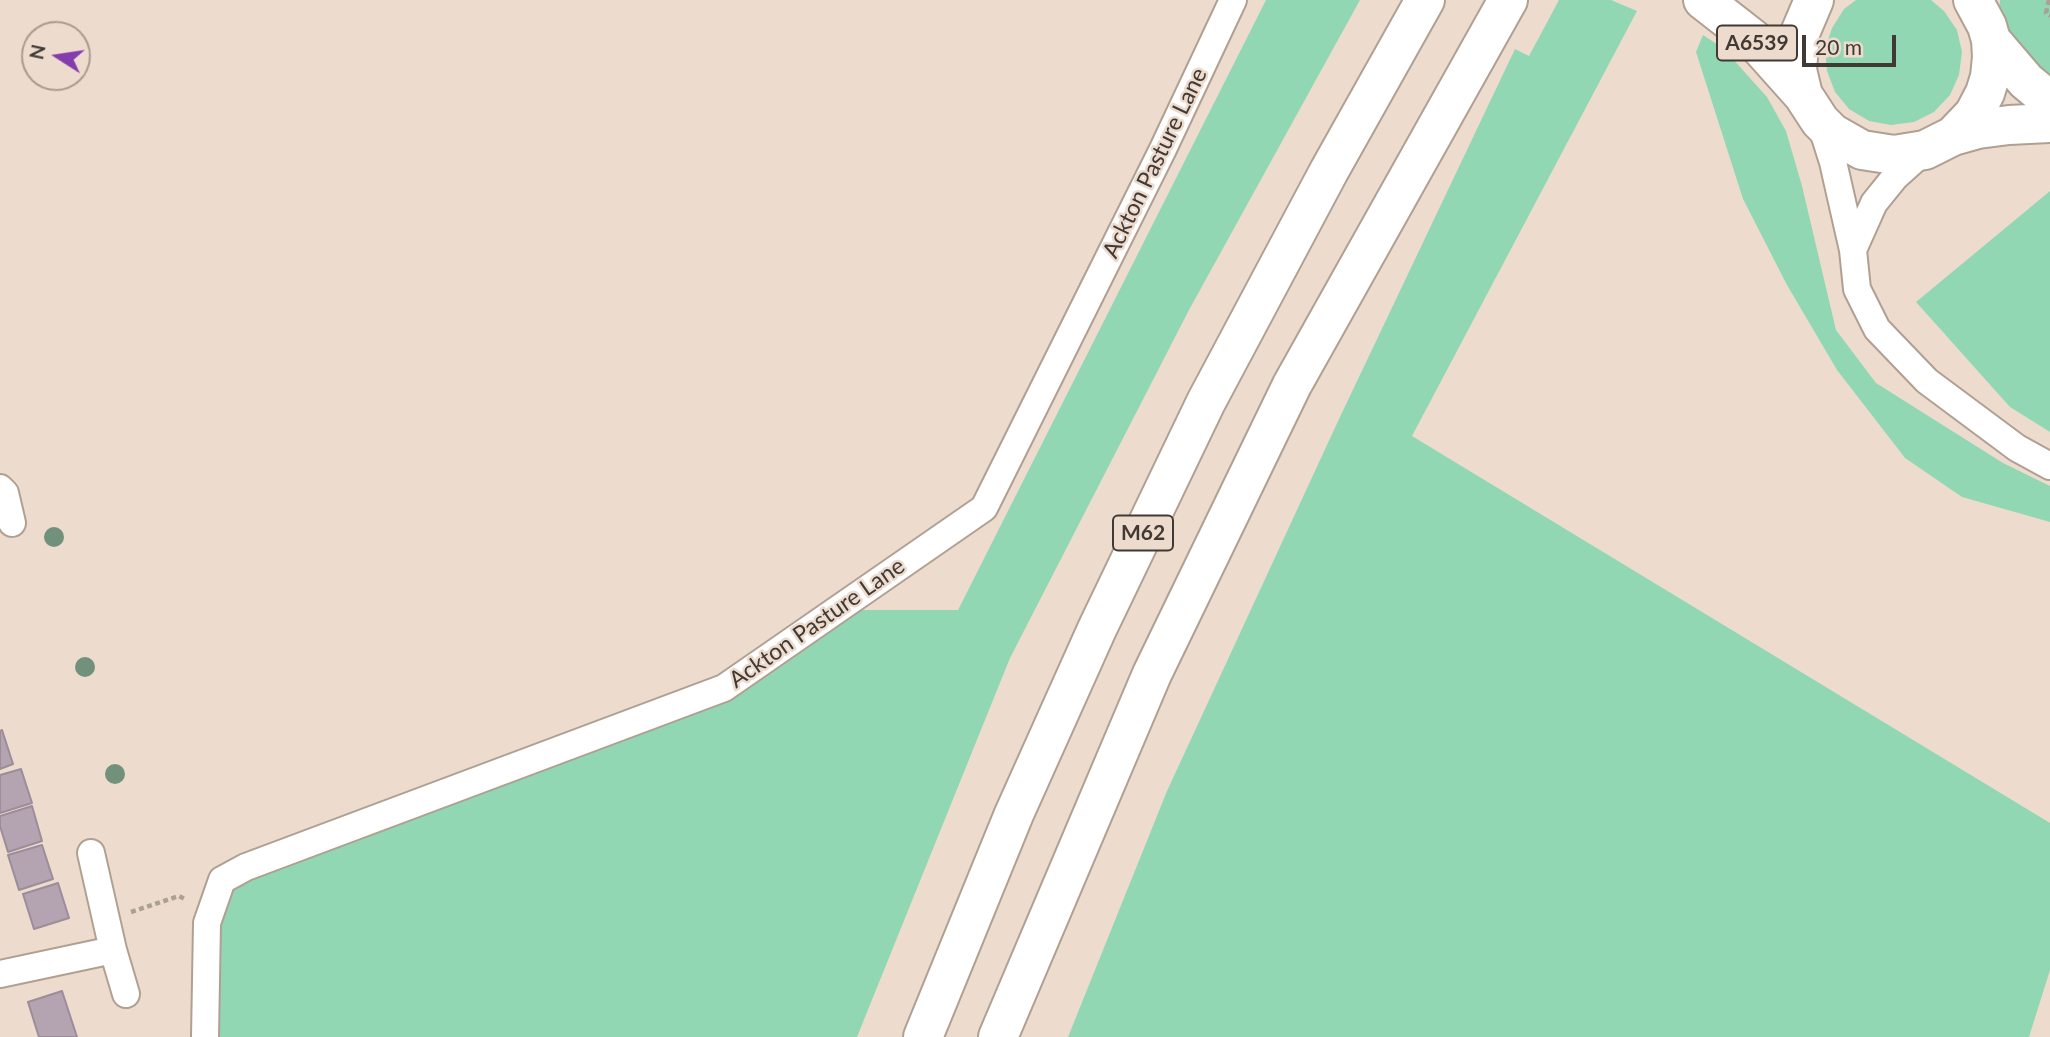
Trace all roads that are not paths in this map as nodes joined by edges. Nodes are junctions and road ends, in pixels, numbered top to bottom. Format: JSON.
{"nodes":[{"id":1,"x":1233,"y":0,"type":"edge"},
{"id":2,"x":1424,"y":0,"type":"edge"},
{"id":3,"x":1508,"y":0,"type":"edge"},
{"id":4,"x":1703,"y":0,"type":"edge"},
{"id":5,"x":1814,"y":0,"type":"edge"},
{"id":6,"x":1984,"y":22,"type":"edge"},
{"id":7,"x":2050,"y":100,"type":"edge"},
{"id":8,"x":1812,"y":108,"type":"junction"},
{"id":9,"x":2050,"y":122,"type":"edge"},
{"id":10,"x":1939,"y":143,"type":"junction"},
{"id":11,"x":1853,"y":250,"type":"junction"},
{"id":12,"x":2050,"y":466,"type":"edge"},
{"id":13,"x":0,"y":488,"type":"edge"},
{"id":14,"x":12,"y":523,"type":"dead end"},
{"id":15,"x":91,"y":853,"type":"dead end"},
{"id":16,"x":113,"y":950,"type":"junction"},
{"id":17,"x":0,"y":974,"type":"edge"},
{"id":18,"x":126,"y":994,"type":"dead end"},
{"id":19,"x":205,"y":1037,"type":"edge"},
{"id":20,"x":923,"y":1037,"type":"edge"},
{"id":21,"x":998,"y":1037,"type":"edge"}],
"edges":[{"from":1,"to":19,"type":"street","name":"Ackton Pasture Lane"},
{"from":2,"to":20,"type":"main road","number":"M62"},
{"from":3,"to":21,"type":"main road"},
{"from":4,"to":8,"type":"main road","number":"A6539"},
{"from":5,"to":8,"type":"main road"},
{"from":6,"to":7,"type":"main road"},
{"from":6,"to":10,"type":"main road"},
{"from":8,"to":10,"type":"main road"},
{"from":8,"to":11,"type":"street"},
{"from":9,"to":10,"type":"main road"},
{"from":10,"to":11,"type":"street"},
{"from":11,"to":12,"type":"street"},
{"from":13,"to":14,"type":"street"},
{"from":15,"to":16,"type":"street"},
{"from":16,"to":17,"type":"street"},
{"from":16,"to":18,"type":"street"}]}
